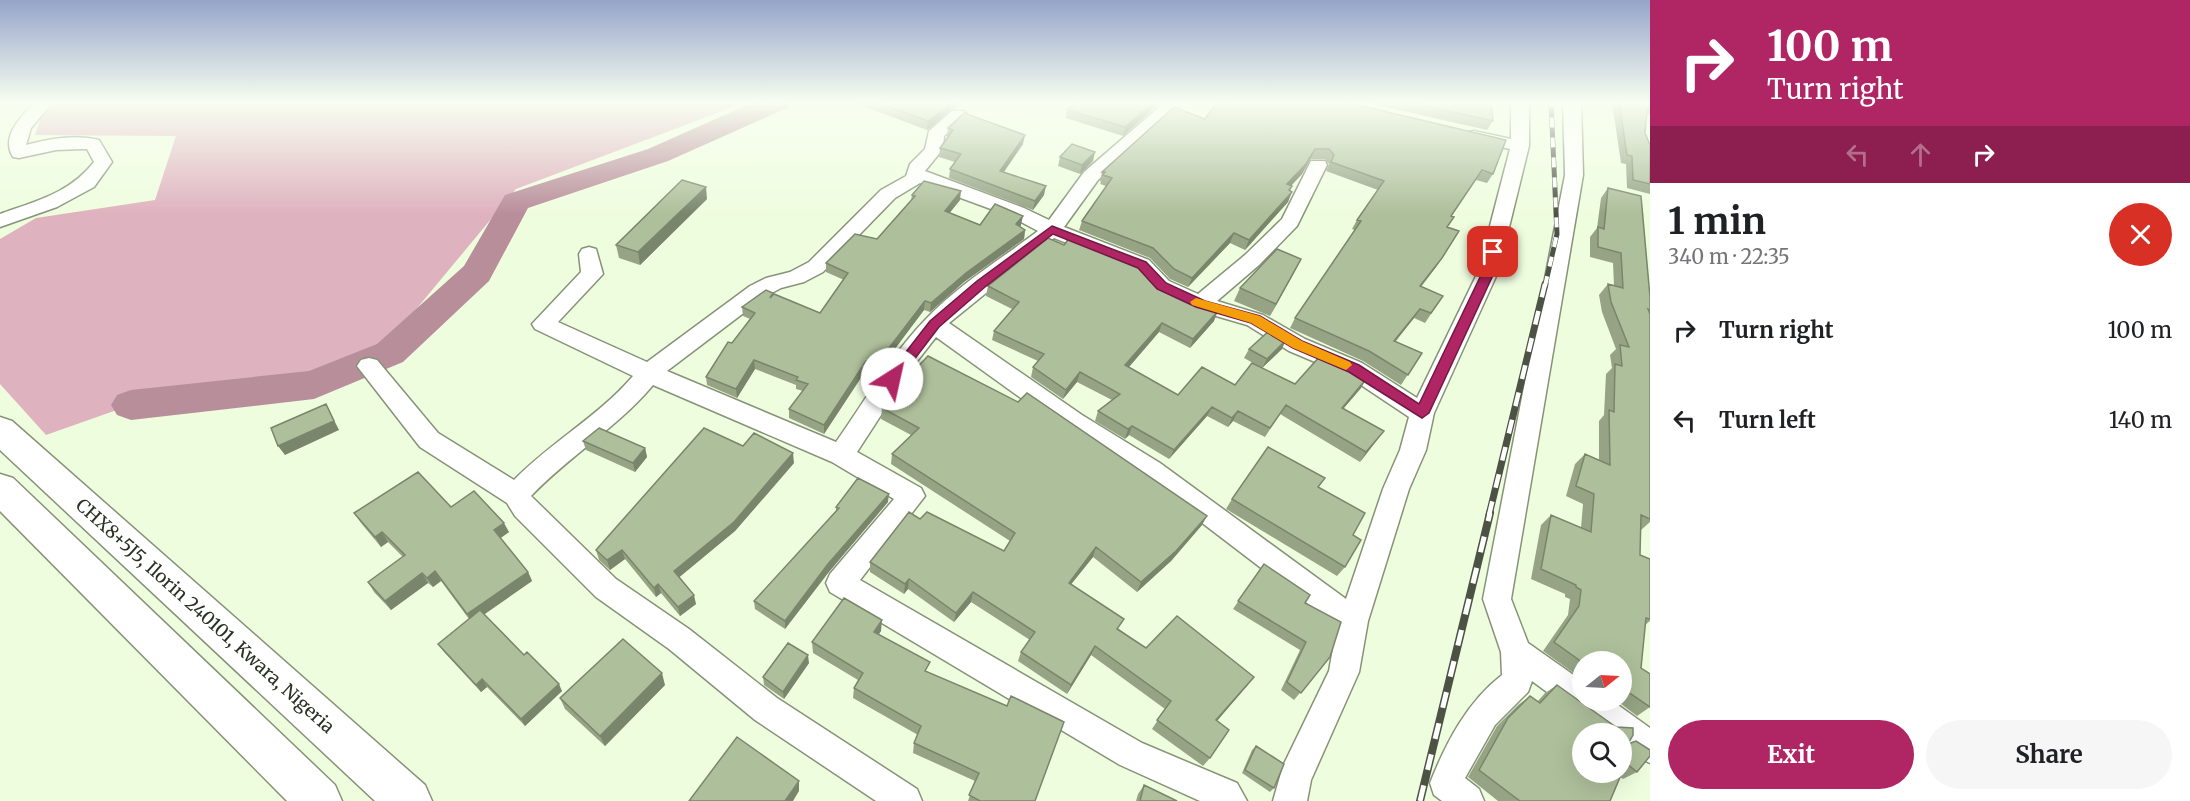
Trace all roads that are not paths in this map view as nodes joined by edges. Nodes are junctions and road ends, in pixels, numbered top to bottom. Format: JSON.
{"nodes":[{"id":1,"x":18,"y":139,"type":"edge"},
{"id":2,"x":935,"y":139,"type":"edge"},
{"id":3,"x":1132,"y":139,"type":"edge"},
{"id":4,"x":1490,"y":139,"type":"edge"},
{"id":5,"x":1520,"y":139,"type":"edge"},
{"id":6,"x":1573,"y":139,"type":"edge"},
{"id":7,"x":1520,"y":146,"type":"junction"},
{"id":8,"x":1318,"y":165,"type":"dead end"},
{"id":9,"x":920,"y":175,"type":"junction"},
{"id":10,"x":0,"y":221,"type":"edge"},
{"id":11,"x":1052,"y":230,"type":"junction"},
{"id":12,"x":590,"y":254,"type":"dead end"},
{"id":13,"x":1200,"y":304,"type":"junction"},
{"id":14,"x":934,"y":324,"type":"junction"},
{"id":15,"x":369,"y":366,"type":"dead end"},
{"id":16,"x":650,"y":372,"type":"junction"},
{"id":17,"x":1422,"y":413,"type":"junction"},
{"id":18,"x":0,"y":430,"type":"edge"},
{"id":19,"x":841,"y":455,"type":"junction"},
{"id":20,"x":0,"y":488,"type":"edge"},
{"id":21,"x":516,"y":495,"type":"junction"},
{"id":22,"x":1353,"y":621,"type":"junction"},
{"id":23,"x":1516,"y":652,"type":"junction"},
{"id":24,"x":1650,"y":747,"type":"edge"},
{"id":25,"x":319,"y":801,"type":"edge"},
{"id":26,"x":409,"y":801,"type":"edge"},
{"id":27,"x":905,"y":801,"type":"edge"},
{"id":28,"x":1230,"y":801,"type":"edge"},
{"id":29,"x":1290,"y":801,"type":"edge"},
{"id":30,"x":1467,"y":801,"type":"edge"}],
"edges":[{"from":1,"to":10,"type":"street"},
{"from":2,"to":9,"type":"street"},
{"from":3,"to":11,"type":"street"},
{"from":4,"to":7,"type":"street"},
{"from":5,"to":7,"type":"street"},
{"from":6,"to":23,"type":"street"},
{"from":7,"to":17,"type":"street"},
{"from":8,"to":13,"type":"street"},
{"from":9,"to":11,"type":"street"},
{"from":9,"to":16,"type":"street"},
{"from":11,"to":13,"type":"street"},
{"from":11,"to":14,"type":"street"},
{"from":12,"to":16,"type":"street"},
{"from":13,"to":17,"type":"street"},
{"from":14,"to":19,"type":"street"},
{"from":14,"to":22,"type":"street"},
{"from":15,"to":21,"type":"street"},
{"from":16,"to":19,"type":"street"},
{"from":16,"to":21,"type":"street"},
{"from":17,"to":22,"type":"street"},
{"from":18,"to":26,"type":"main road","name":"CHX8+5J5, Ilorin 240101, Kwara, Nigeria"},
{"from":19,"to":28,"type":"street"},
{"from":20,"to":25,"type":"main road"},
{"from":21,"to":27,"type":"street"},
{"from":22,"to":29,"type":"street"},
{"from":23,"to":24,"type":"street"},
{"from":23,"to":30,"type":"street"}]}
